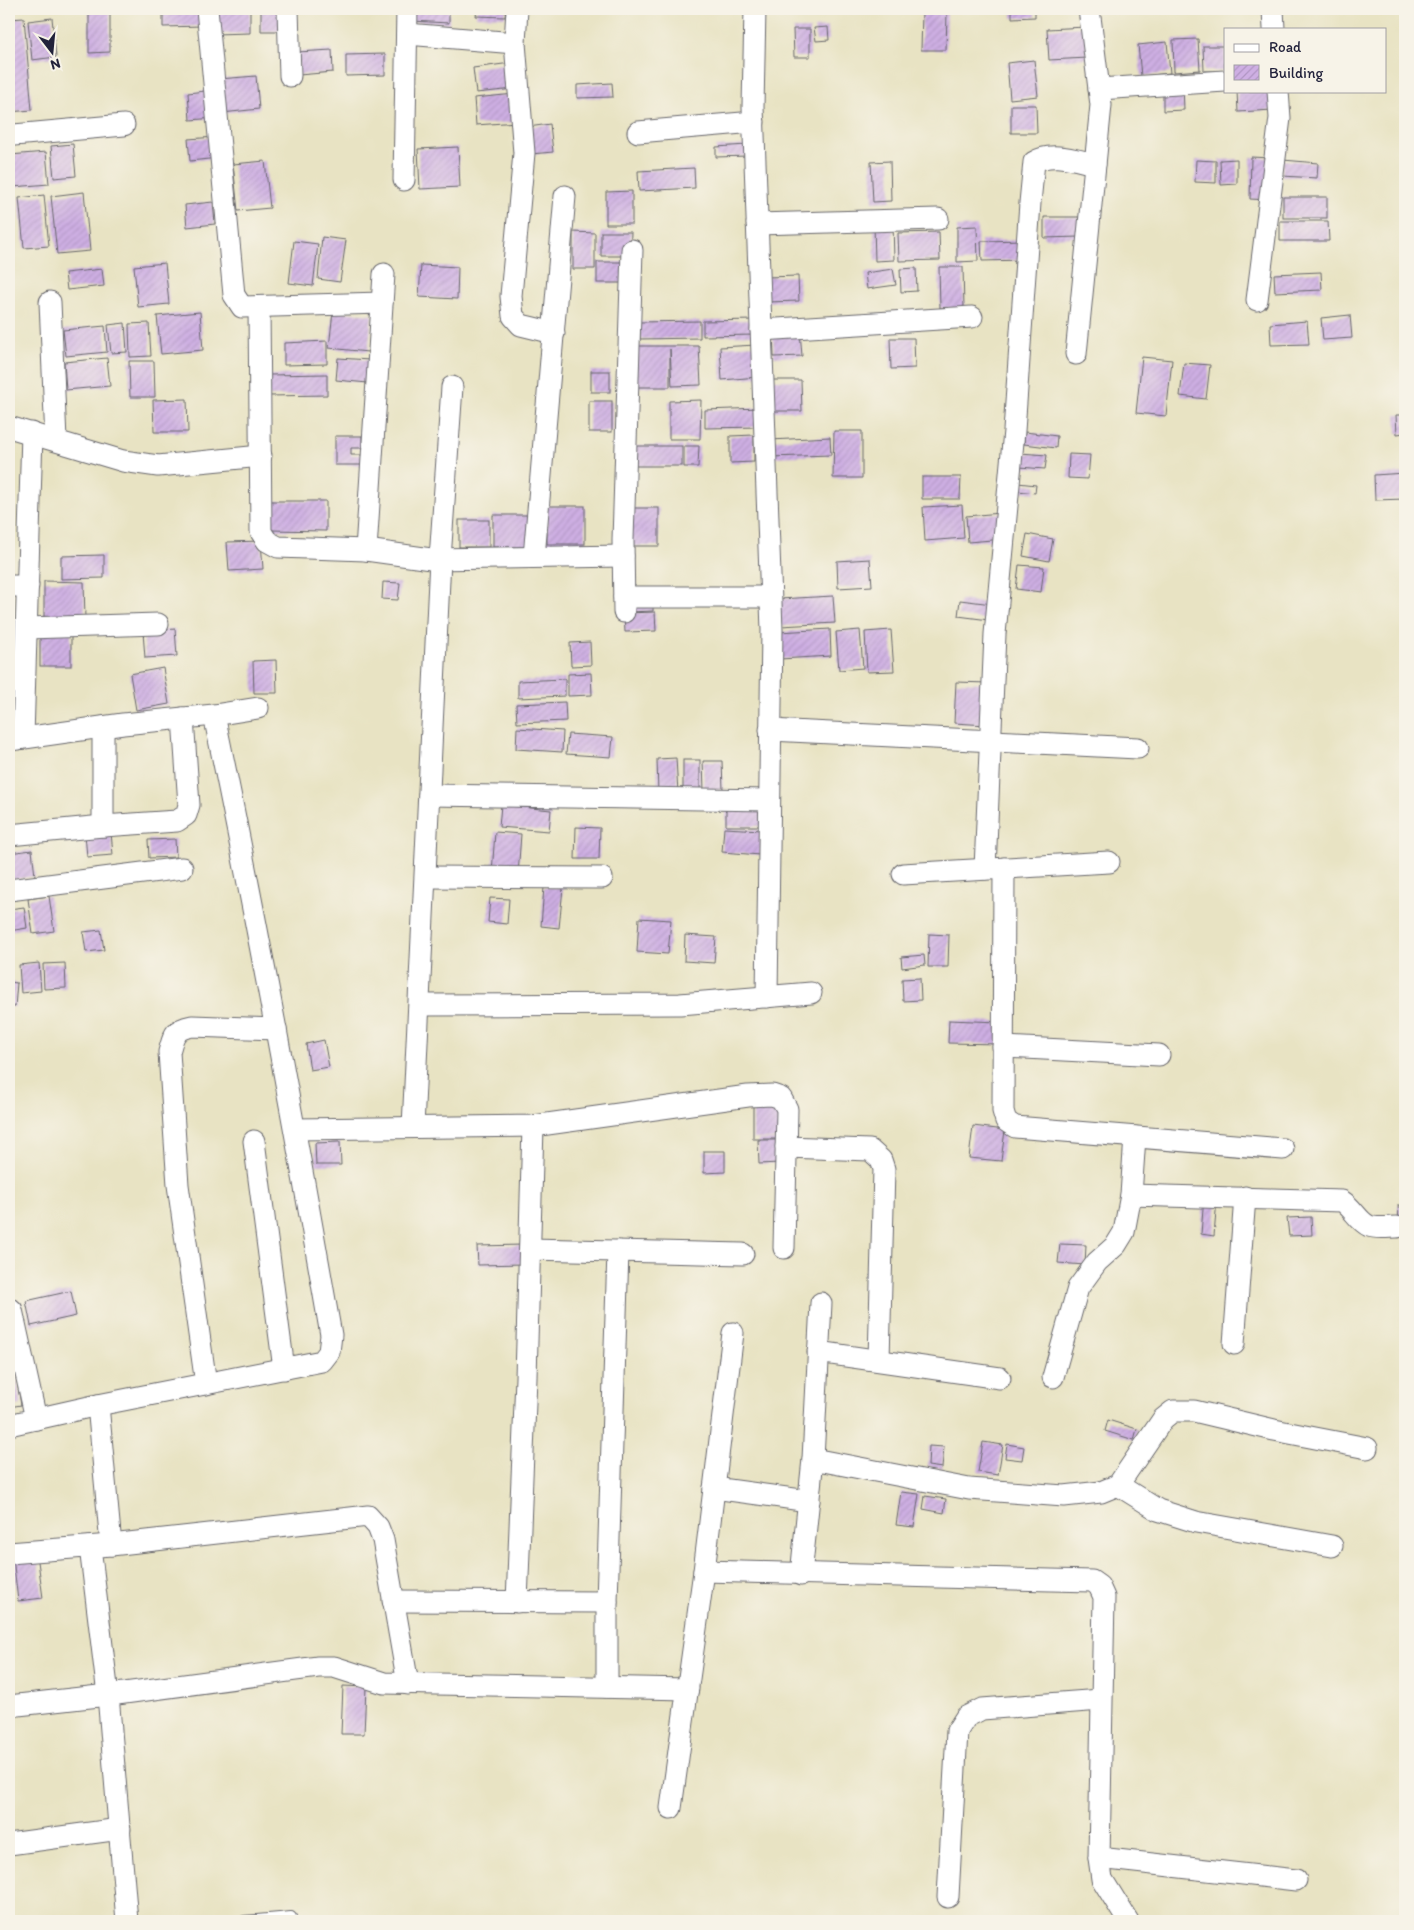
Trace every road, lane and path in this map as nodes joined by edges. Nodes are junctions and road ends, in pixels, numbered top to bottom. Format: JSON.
{"nodes":[{"id":1,"x":207,"y":9,"type":"edge"},
{"id":2,"x":288,"y":9,"type":"edge"},
{"id":3,"x":407,"y":9,"type":"edge"},
{"id":4,"x":517,"y":9,"type":"edge"},
{"id":5,"x":755,"y":9,"type":"edge"},
{"id":6,"x":1090,"y":9,"type":"edge"},
{"id":7,"x":1273,"y":9,"type":"edge"},
{"id":8,"x":1274,"y":28,"type":"edge"},
{"id":9,"x":407,"y":34,"type":"junction"},
{"id":10,"x":514,"y":43,"type":"junction"},
{"id":11,"x":290,"y":76,"type":"dead end"},
{"id":12,"x":1224,"y":81,"type":"edge"},
{"id":13,"x":1100,"y":89,"type":"junction"},
{"id":14,"x":1278,"y":92,"type":"edge"},
{"id":15,"x":754,"y":122,"type":"junction"},
{"id":16,"x":124,"y":125,"type":"dead end"},
{"id":17,"x":638,"y":132,"type":"dead end"},
{"id":18,"x":9,"y":134,"type":"edge"},
{"id":19,"x":1095,"y":164,"type":"junction"},
{"id":20,"x":404,"y":180,"type":"dead end"},
{"id":21,"x":565,"y":196,"type":"dead end"},
{"id":22,"x":938,"y":219,"type":"dead end"},
{"id":23,"x":757,"y":224,"type":"junction"},
{"id":24,"x":632,"y":250,"type":"dead end"},
{"id":25,"x":384,"y":274,"type":"dead end"},
{"id":26,"x":1257,"y":300,"type":"dead end"},
{"id":27,"x":50,"y":302,"type":"dead end"},
{"id":28,"x":382,"y":303,"type":"junction"},
{"id":29,"x":259,"y":307,"type":"junction"},
{"id":30,"x":972,"y":317,"type":"dead end"},
{"id":31,"x":761,"y":330,"type":"junction"},
{"id":32,"x":554,"y":333,"type":"junction"},
{"id":33,"x":1076,"y":354,"type":"dead end"},
{"id":34,"x":452,"y":387,"type":"dead end"},
{"id":35,"x":9,"y":427,"type":"edge"},
{"id":36,"x":32,"y":433,"type":"junction"},
{"id":37,"x":56,"y":440,"type":"junction"},
{"id":38,"x":260,"y":456,"type":"junction"},
{"id":39,"x":366,"y":550,"type":"junction"},
{"id":40,"x":624,"y":556,"type":"junction"},
{"id":41,"x":534,"y":557,"type":"junction"},
{"id":42,"x":440,"y":559,"type":"junction"},
{"id":43,"x":18,"y":586,"type":"edge"},
{"id":44,"x":770,"y":597,"type":"junction"},
{"id":45,"x":158,"y":624,"type":"dead end"},
{"id":46,"x":27,"y":628,"type":"junction"},
{"id":47,"x":258,"y":708,"type":"dead end"},
{"id":48,"x":214,"y":716,"type":"junction"},
{"id":49,"x":183,"y":718,"type":"junction"},
{"id":50,"x":103,"y":726,"type":"junction"},
{"id":51,"x":770,"y":730,"type":"junction"},
{"id":52,"x":16,"y":739,"type":"edge"},
{"id":53,"x":991,"y":741,"type":"junction"},
{"id":54,"x":1138,"y":748,"type":"dead end"},
{"id":55,"x":429,"y":796,"type":"junction"},
{"id":56,"x":769,"y":800,"type":"junction"},
{"id":57,"x":103,"y":826,"type":"junction"},
{"id":58,"x":9,"y":835,"type":"edge"},
{"id":59,"x":1109,"y":862,"type":"dead end"},
{"id":60,"x":182,"y":868,"type":"dead end"},
{"id":61,"x":995,"y":868,"type":"junction"},
{"id":62,"x":903,"y":874,"type":"dead end"},
{"id":63,"x":426,"y":877,"type":"junction"},
{"id":64,"x":602,"y":878,"type":"dead end"},
{"id":65,"x":9,"y":890,"type":"edge"},
{"id":66,"x":811,"y":993,"type":"dead end"},
{"id":67,"x":767,"y":997,"type":"junction"},
{"id":68,"x":420,"y":1005,"type":"junction"},
{"id":69,"x":276,"y":1029,"type":"junction"},
{"id":70,"x":1003,"y":1047,"type":"junction"},
{"id":71,"x":1159,"y":1055,"type":"dead end"},
{"id":72,"x":533,"y":1126,"type":"junction"},
{"id":73,"x":413,"y":1127,"type":"junction"},
{"id":74,"x":296,"y":1129,"type":"junction"},
{"id":75,"x":1135,"y":1137,"type":"junction"},
{"id":76,"x":254,"y":1141,"type":"dead end"},
{"id":77,"x":786,"y":1147,"type":"junction"},
{"id":78,"x":1283,"y":1149,"type":"dead end"},
{"id":79,"x":1131,"y":1195,"type":"junction"},
{"id":80,"x":1245,"y":1198,"type":"junction"},
{"id":81,"x":1397,"y":1227,"type":"dead end"},
{"id":82,"x":784,"y":1248,"type":"dead end"},
{"id":83,"x":530,"y":1249,"type":"junction"},
{"id":84,"x":618,"y":1251,"type":"junction"},
{"id":85,"x":743,"y":1254,"type":"dead end"},
{"id":86,"x":821,"y":1303,"type":"dead end"},
{"id":87,"x":12,"y":1310,"type":"dead end"},
{"id":88,"x":732,"y":1333,"type":"dead end"},
{"id":89,"x":1234,"y":1344,"type":"dead end"},
{"id":90,"x":818,"y":1352,"type":"junction"},
{"id":91,"x":879,"y":1360,"type":"junction"},
{"id":92,"x":284,"y":1368,"type":"junction"},
{"id":93,"x":1000,"y":1378,"type":"dead end"},
{"id":94,"x":1052,"y":1378,"type":"dead end"},
{"id":95,"x":206,"y":1384,"type":"junction"},
{"id":96,"x":98,"y":1405,"type":"junction"},
{"id":97,"x":36,"y":1419,"type":"junction"},
{"id":98,"x":9,"y":1425,"type":"edge"},
{"id":99,"x":1367,"y":1448,"type":"dead end"},
{"id":100,"x":813,"y":1459,"type":"junction"},
{"id":101,"x":1118,"y":1485,"type":"junction"},
{"id":102,"x":714,"y":1488,"type":"junction"},
{"id":103,"x":809,"y":1501,"type":"junction"},
{"id":104,"x":100,"y":1546,"type":"junction"},
{"id":105,"x":1332,"y":1546,"type":"dead end"},
{"id":106,"x":9,"y":1553,"type":"edge"},
{"id":107,"x":704,"y":1571,"type":"junction"},
{"id":108,"x":801,"y":1575,"type":"junction"},
{"id":109,"x":393,"y":1601,"type":"junction"},
{"id":110,"x":516,"y":1602,"type":"junction"},
{"id":111,"x":607,"y":1602,"type":"junction"},
{"id":112,"x":408,"y":1684,"type":"junction"},
{"id":113,"x":607,"y":1688,"type":"junction"},
{"id":114,"x":688,"y":1689,"type":"junction"},
{"id":115,"x":108,"y":1695,"type":"junction"},
{"id":116,"x":1101,"y":1700,"type":"junction"},
{"id":117,"x":9,"y":1706,"type":"edge"},
{"id":118,"x":671,"y":1808,"type":"dead end"},
{"id":119,"x":120,"y":1829,"type":"junction"},
{"id":120,"x":9,"y":1844,"type":"edge"},
{"id":121,"x":1099,"y":1858,"type":"junction"},
{"id":122,"x":1296,"y":1880,"type":"dead end"},
{"id":123,"x":948,"y":1897,"type":"dead end"},
{"id":124,"x":291,"y":1917,"type":"dead end"},
{"id":125,"x":127,"y":1921,"type":"edge"},
{"id":126,"x":244,"y":1921,"type":"edge"},
{"id":127,"x":1128,"y":1921,"type":"edge"}],
"edges":[{"from":1,"to":29,"type":"street"},
{"from":2,"to":11,"type":"street"},
{"from":3,"to":9,"type":"street"},
{"from":4,"to":10,"type":"street"},
{"from":5,"to":15,"type":"street"},
{"from":6,"to":13,"type":"street"},
{"from":7,"to":8,"type":"street"},
{"from":9,"to":10,"type":"street"},
{"from":9,"to":20,"type":"street"},
{"from":10,"to":32,"type":"street"},
{"from":12,"to":13,"type":"street"},
{"from":13,"to":19,"type":"street"},
{"from":14,"to":26,"type":"street"},
{"from":15,"to":17,"type":"street"},
{"from":15,"to":23,"type":"street"},
{"from":16,"to":18,"type":"street"},
{"from":19,"to":33,"type":"street"},
{"from":19,"to":53,"type":"street"},
{"from":21,"to":32,"type":"street"},
{"from":22,"to":23,"type":"street"},
{"from":23,"to":31,"type":"street"},
{"from":24,"to":40,"type":"street"},
{"from":25,"to":28,"type":"street"},
{"from":27,"to":37,"type":"street"},
{"from":28,"to":29,"type":"street"},
{"from":28,"to":39,"type":"street"},
{"from":29,"to":38,"type":"street"},
{"from":30,"to":31,"type":"street"},
{"from":31,"to":44,"type":"street"},
{"from":32,"to":41,"type":"street"},
{"from":34,"to":42,"type":"street"},
{"from":35,"to":36,"type":"street"},
{"from":36,"to":37,"type":"street"},
{"from":36,"to":43,"type":"street"},
{"from":37,"to":38,"type":"street"},
{"from":38,"to":39,"type":"street"},
{"from":39,"to":42,"type":"street"},
{"from":40,"to":41,"type":"street"},
{"from":40,"to":44,"type":"street"},
{"from":41,"to":42,"type":"street"},
{"from":42,"to":55,"type":"street"},
{"from":43,"to":46,"type":"street"},
{"from":44,"to":51,"type":"street"},
{"from":45,"to":46,"type":"street"},
{"from":46,"to":52,"type":"street"},
{"from":47,"to":48,"type":"street"},
{"from":48,"to":49,"type":"street"},
{"from":48,"to":69,"type":"street"},
{"from":49,"to":50,"type":"street"},
{"from":49,"to":57,"type":"street"},
{"from":50,"to":52,"type":"street"},
{"from":50,"to":57,"type":"street"},
{"from":51,"to":53,"type":"street"},
{"from":51,"to":56,"type":"street"},
{"from":53,"to":54,"type":"street"},
{"from":53,"to":61,"type":"street"},
{"from":55,"to":56,"type":"street"},
{"from":55,"to":63,"type":"street"},
{"from":56,"to":67,"type":"street"},
{"from":57,"to":58,"type":"street"},
{"from":59,"to":61,"type":"street"},
{"from":60,"to":65,"type":"street"},
{"from":61,"to":62,"type":"street"},
{"from":61,"to":70,"type":"street"},
{"from":63,"to":64,"type":"street"},
{"from":63,"to":68,"type":"street"},
{"from":66,"to":67,"type":"street"},
{"from":67,"to":68,"type":"street"},
{"from":68,"to":73,"type":"street"},
{"from":69,"to":74,"type":"street"},
{"from":69,"to":95,"type":"street"},
{"from":70,"to":71,"type":"street"},
{"from":70,"to":75,"type":"street"},
{"from":72,"to":73,"type":"street"},
{"from":72,"to":77,"type":"street"},
{"from":72,"to":83,"type":"street"},
{"from":73,"to":74,"type":"street"},
{"from":74,"to":92,"type":"street"},
{"from":75,"to":78,"type":"street"},
{"from":75,"to":79,"type":"street"},
{"from":76,"to":92,"type":"street"},
{"from":77,"to":82,"type":"street"},
{"from":77,"to":91,"type":"street"},
{"from":79,"to":80,"type":"street"},
{"from":79,"to":94,"type":"street"},
{"from":80,"to":81,"type":"street"},
{"from":80,"to":89,"type":"street"},
{"from":83,"to":84,"type":"street"},
{"from":83,"to":110,"type":"street"},
{"from":84,"to":85,"type":"street"},
{"from":84,"to":111,"type":"street"},
{"from":86,"to":90,"type":"street"},
{"from":87,"to":97,"type":"street"},
{"from":88,"to":102,"type":"street"},
{"from":90,"to":91,"type":"street"},
{"from":90,"to":100,"type":"street"},
{"from":91,"to":93,"type":"street"},
{"from":92,"to":95,"type":"street"},
{"from":95,"to":96,"type":"street"},
{"from":96,"to":97,"type":"street"},
{"from":96,"to":104,"type":"street"},
{"from":97,"to":98,"type":"street"},
{"from":99,"to":101,"type":"street"},
{"from":100,"to":101,"type":"street"},
{"from":100,"to":103,"type":"street"},
{"from":101,"to":105,"type":"street"},
{"from":102,"to":103,"type":"street"},
{"from":102,"to":107,"type":"street"},
{"from":103,"to":108,"type":"street"},
{"from":104,"to":106,"type":"street"},
{"from":104,"to":109,"type":"street"},
{"from":104,"to":115,"type":"street"},
{"from":107,"to":108,"type":"street"},
{"from":107,"to":114,"type":"street"},
{"from":108,"to":116,"type":"street"},
{"from":109,"to":110,"type":"street"},
{"from":109,"to":112,"type":"street"},
{"from":110,"to":111,"type":"street"},
{"from":111,"to":113,"type":"street"},
{"from":112,"to":113,"type":"street"},
{"from":112,"to":115,"type":"street"},
{"from":113,"to":114,"type":"street"},
{"from":114,"to":118,"type":"street"},
{"from":115,"to":117,"type":"street"},
{"from":115,"to":119,"type":"street"},
{"from":116,"to":121,"type":"street"},
{"from":116,"to":123,"type":"street"},
{"from":119,"to":120,"type":"street"},
{"from":119,"to":125,"type":"street"},
{"from":121,"to":122,"type":"street"},
{"from":121,"to":127,"type":"street"},
{"from":124,"to":126,"type":"lane"}]}
